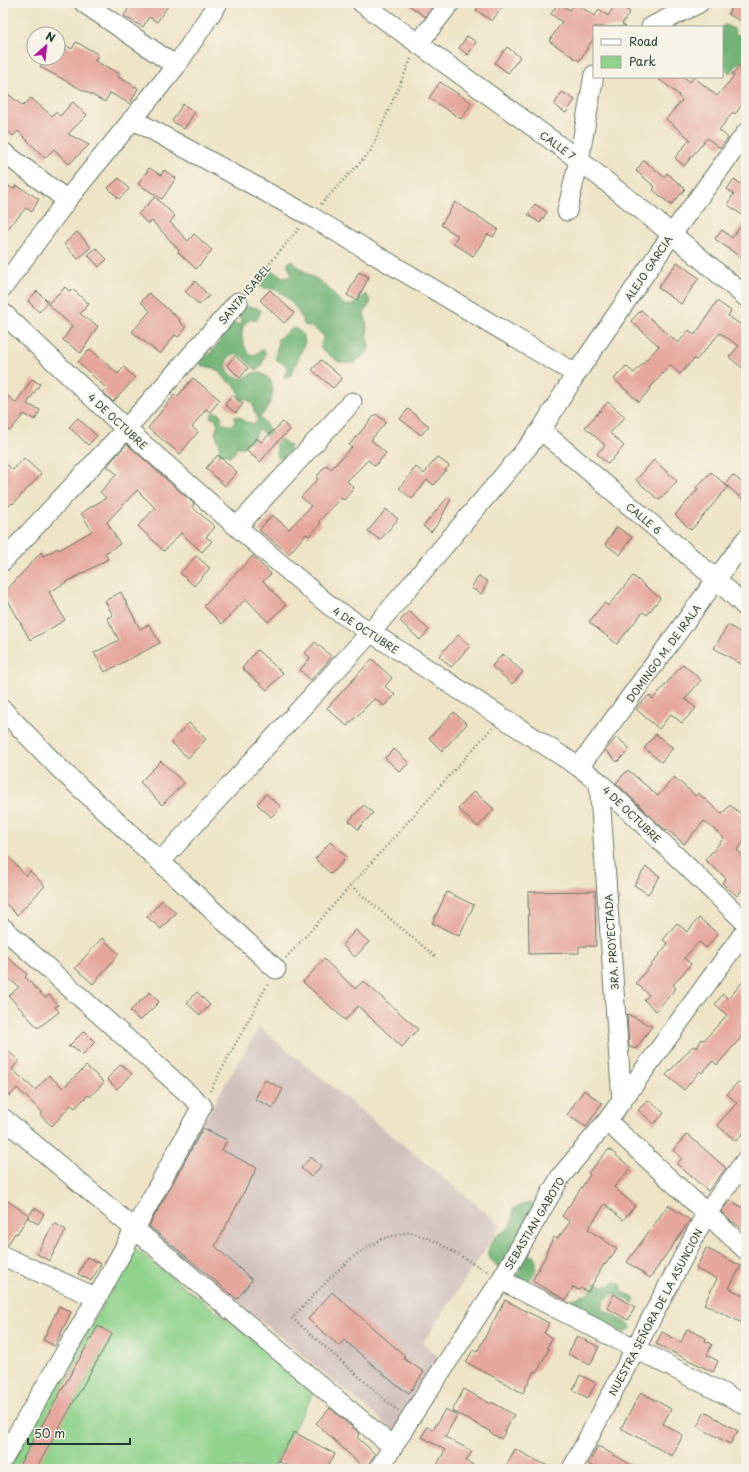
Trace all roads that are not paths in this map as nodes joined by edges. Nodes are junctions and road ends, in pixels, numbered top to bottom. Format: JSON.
{"nodes":[{"id":1,"x":84,"y":3,"type":"edge"},
{"id":2,"x":218,"y":3,"type":"edge"},
{"id":3,"x":362,"y":3,"type":"edge"},
{"id":4,"x":450,"y":3,"type":"edge"},
{"id":5,"x":699,"y":3,"type":"edge"},
{"id":6,"x":653,"y":26,"type":"edge"},
{"id":7,"x":418,"y":44,"type":"junction"},
{"id":8,"x":176,"y":66,"type":"junction"},
{"id":9,"x":593,"y":78,"type":"edge"},
{"id":10,"x":132,"y":119,"type":"junction"},
{"id":11,"x":746,"y":133,"type":"edge"},
{"id":12,"x":3,"y":152,"type":"edge"},
{"id":13,"x":579,"y":160,"type":"junction"},
{"id":14,"x":67,"y":200,"type":"junction"},
{"id":15,"x":567,"y":211,"type":"dead end"},
{"id":16,"x":672,"y":234,"type":"junction"},
{"id":17,"x":3,"y":287,"type":"edge"},
{"id":18,"x":746,"y":297,"type":"edge"},
{"id":19,"x":238,"y":302,"type":"road end"},
{"id":20,"x":3,"y":313,"type":"edge"},
{"id":21,"x":576,"y":374,"type":"junction"},
{"id":22,"x":352,"y":402,"type":"dead end"},
{"id":23,"x":126,"y":429,"type":"junction"},
{"id":24,"x":541,"y":430,"type":"junction"},
{"id":25,"x":237,"y":527,"type":"junction"},
{"id":26,"x":746,"y":539,"type":"edge"},
{"id":27,"x":3,"y":561,"type":"edge"},
{"id":28,"x":717,"y":580,"type":"junction"},
{"id":29,"x":746,"y":607,"type":"edge"},
{"id":30,"x":370,"y":632,"type":"junction"},
{"id":31,"x":3,"y":710,"type":"edge"},
{"id":32,"x":579,"y":767,"type":"junction"},
{"id":33,"x":599,"y":782,"type":"junction"},
{"id":34,"x":160,"y":862,"type":"junction"},
{"id":35,"x":746,"y":923,"type":"edge"},
{"id":36,"x":3,"y":928,"type":"edge"},
{"id":37,"x":746,"y":930,"type":"edge"},
{"id":38,"x":276,"y":970,"type":"road end"},
{"id":39,"x":622,"y":1101,"type":"junction"},
{"id":40,"x":3,"y":1118,"type":"edge"},
{"id":41,"x":607,"y":1121,"type":"junction"},
{"id":42,"x":746,"y":1160,"type":"edge"},
{"id":43,"x":706,"y":1214,"type":"junction"},
{"id":44,"x":135,"y":1230,"type":"junction"},
{"id":45,"x":746,"y":1250,"type":"edge"},
{"id":46,"x":3,"y":1256,"type":"edge"},
{"id":47,"x":501,"y":1280,"type":"junction"},
{"id":48,"x":97,"y":1298,"type":"junction"},
{"id":49,"x":636,"y":1349,"type":"junction"},
{"id":50,"x":746,"y":1405,"type":"edge"},
{"id":51,"x":393,"y":1446,"type":"junction"},
{"id":52,"x":3,"y":1459,"type":"edge"},
{"id":53,"x":379,"y":1469,"type":"edge"},
{"id":54,"x":572,"y":1469,"type":"edge"}],
"edges":[{"from":1,"to":8,"type":"street"},
{"from":2,"to":8,"type":"street"},
{"from":3,"to":7,"type":"street","name":"CALLE 7"},
{"from":4,"to":7,"type":"street"},
{"from":5,"to":6,"type":"street"},
{"from":7,"to":13,"type":"street","name":"CALLE 7"},
{"from":8,"to":10,"type":"street"},
{"from":9,"to":13,"type":"street"},
{"from":10,"to":14,"type":"street"},
{"from":10,"to":21,"type":"street"},
{"from":11,"to":16,"type":"street","name":"ALEJO GARCIA"},
{"from":12,"to":14,"type":"street"},
{"from":13,"to":15,"type":"street"},
{"from":13,"to":16,"type":"street","name":"CALLE 7"},
{"from":14,"to":17,"type":"street"},
{"from":16,"to":18,"type":"street","name":"CALLE 7"},
{"from":16,"to":21,"type":"street","name":"ALEJO GARCIA"},
{"from":19,"to":23,"type":"street","name":"SANTA ISABEL"},
{"from":20,"to":23,"type":"street","name":"4 DE OCTUBRE"},
{"from":21,"to":24,"type":"street","name":"ALEJO GARCIA"},
{"from":22,"to":25,"type":"street"},
{"from":23,"to":25,"type":"street","name":"4 DE OCTUBRE"},
{"from":23,"to":27,"type":"street","name":"SANTA ISABEL"},
{"from":24,"to":28,"type":"street","name":"CALLE 6"},
{"from":24,"to":30,"type":"street","name":"ALEJO GARCIA"},
{"from":25,"to":30,"type":"street","name":"4 DE OCTUBRE"},
{"from":26,"to":28,"type":"street","name":"DOMINGO M. DE IRALA"},
{"from":28,"to":29,"type":"street","name":"CALLE 6"},
{"from":28,"to":32,"type":"street","name":"DOMINGO M. DE IRALA"},
{"from":30,"to":32,"type":"street","name":"4 DE OCTUBRE"},
{"from":30,"to":34,"type":"street","name":"ALEJO GARCIA"},
{"from":31,"to":34,"type":"street"},
{"from":32,"to":33,"type":"street","name":"4 DE OCTUBRE"},
{"from":33,"to":35,"type":"street","name":"4 DE OCTUBRE"},
{"from":33,"to":39,"type":"street","name":"3RA. PROYECTADA"},
{"from":34,"to":38,"type":"street"},
{"from":36,"to":44,"type":"street"},
{"from":37,"to":39,"type":"street","name":"SEBASTIAN GABOTO"},
{"from":39,"to":41,"type":"street","name":"SEBASTIAN GABOTO"},
{"from":40,"to":44,"type":"street"},
{"from":41,"to":43,"type":"street"},
{"from":41,"to":47,"type":"street","name":"SEBASTIAN GABOTO"},
{"from":42,"to":43,"type":"street","name":"NUESTRA SEÑORA DE LA ASUNCION"},
{"from":43,"to":45,"type":"street"},
{"from":43,"to":49,"type":"street","name":"NUESTRA SEÑORA DE LA ASUNCION"},
{"from":44,"to":48,"type":"street"},
{"from":44,"to":51,"type":"street"},
{"from":46,"to":48,"type":"street"},
{"from":47,"to":49,"type":"street"},
{"from":47,"to":51,"type":"street","name":"SEBASTIAN GABOTO"},
{"from":48,"to":52,"type":"street"},
{"from":49,"to":50,"type":"street"},
{"from":49,"to":54,"type":"street","name":"NUESTRA SEÑORA DE LA ASUNCION"},
{"from":51,"to":53,"type":"street","name":"SEBASTIAN GABOTO"}]}
